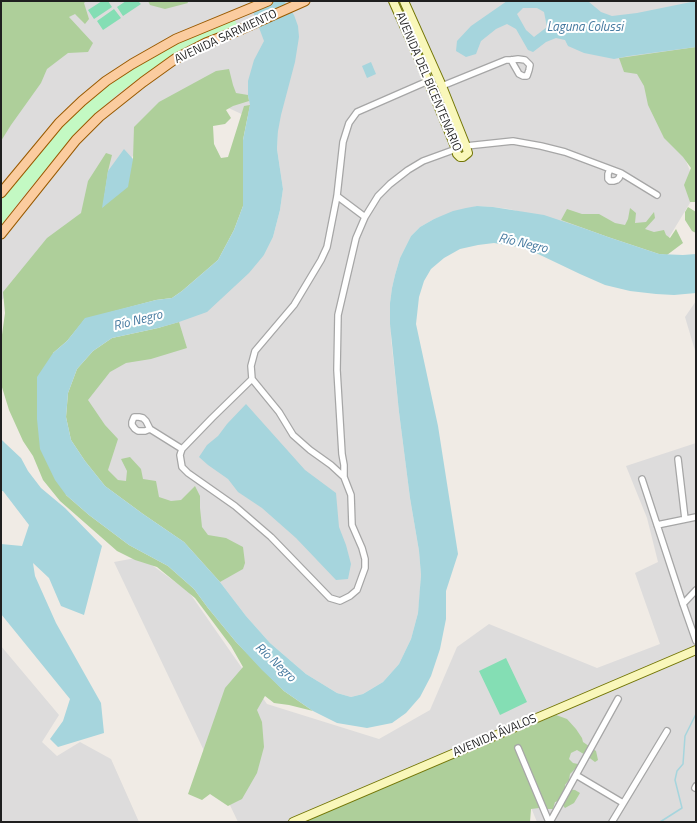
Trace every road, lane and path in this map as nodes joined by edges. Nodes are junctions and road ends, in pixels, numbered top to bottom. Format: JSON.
{"nodes":[{"id":1,"x":268,"y":1,"type":"edge"},
{"id":2,"x":304,"y":1,"type":"edge"},
{"id":3,"x":406,"y":2,"type":"edge"},
{"id":4,"x":395,"y":4,"type":"edge"},
{"id":5,"x":511,"y":60,"type":"dead end"},
{"id":6,"x":436,"y":72,"type":"junction"},
{"id":7,"x":429,"y":82,"type":"junction"},
{"id":8,"x":442,"y":86,"type":"junction"},
{"id":9,"x":466,"y":146,"type":"junction"},
{"id":10,"x":456,"y":149,"type":"junction"},
{"id":11,"x":610,"y":169,"type":"junction"},
{"id":12,"x":620,"y":173,"type":"junction"},
{"id":13,"x":1,"y":193,"type":"edge"},
{"id":14,"x":657,"y":195,"type":"dead end"},
{"id":15,"x":337,"y":196,"type":"junction"},
{"id":16,"x":365,"y":217,"type":"junction"},
{"id":17,"x":1,"y":234,"type":"edge"},
{"id":18,"x":252,"y":379,"type":"junction"},
{"id":19,"x":150,"y":429,"type":"dead end"},
{"id":20,"x":182,"y":449,"type":"junction"},
{"id":21,"x":342,"y":454,"type":"junction"},
{"id":22,"x":678,"y":459,"type":"dead end"},
{"id":23,"x":331,"y":465,"type":"junction"},
{"id":24,"x":344,"y":477,"type":"junction"},
{"id":25,"x":642,"y":479,"type":"dead end"},
{"id":26,"x":696,"y":517,"type":"edge"},
{"id":27,"x":685,"y":519,"type":"junction"},
{"id":28,"x":657,"y":525,"type":"junction"},
{"id":29,"x":696,"y":590,"type":"edge"},
{"id":30,"x":683,"y":604,"type":"junction"},
{"id":31,"x":696,"y":641,"type":"edge"},
{"id":32,"x":696,"y":650,"type":"edge"},
{"id":33,"x":618,"y":699,"type":"dead end"},
{"id":34,"x":667,"y":732,"type":"dead end"},
{"id":35,"x":518,"y":748,"type":"dead end"},
{"id":36,"x":576,"y":775,"type":"junction"},
{"id":37,"x":623,"y":803,"type":"junction"},
{"id":38,"x":293,"y":822,"type":"edge"},
{"id":39,"x":549,"y":822,"type":"edge"},
{"id":40,"x":612,"y":822,"type":"edge"}],
"edges":[{"from":1,"to":13,"type":"main road","name":"AVENIDA SARMIENTO"},
{"from":2,"to":17,"type":"main road","name":"AVENIDA SARMIENTO"},
{"from":3,"to":4,"type":"street"},
{"from":3,"to":6,"type":"street","name":"AVENIDA DEL BICENTENARIO"},
{"from":4,"to":7,"type":"street","name":"AVENIDA DEL BICENTENARIO"},
{"from":5,"to":8,"type":"street"},
{"from":6,"to":7,"type":"street"},
{"from":6,"to":8,"type":"street","name":"AVENIDA DEL BICENTENARIO"},
{"from":7,"to":8,"type":"street"},
{"from":7,"to":10,"type":"street","name":"AVENIDA DEL BICENTENARIO"},
{"from":7,"to":15,"type":"street"},
{"from":8,"to":9,"type":"street","name":"AVENIDA DEL BICENTENARIO"},
{"from":9,"to":10,"type":"street","name":"AVENIDA DEL BICENTENARIO"},
{"from":9,"to":11,"type":"street"},
{"from":10,"to":16,"type":"street"},
{"from":11,"to":12,"type":"street"},
{"from":11,"to":12,"type":"street"},
{"from":12,"to":14,"type":"street"},
{"from":15,"to":16,"type":"street"},
{"from":15,"to":18,"type":"street"},
{"from":16,"to":21,"type":"street"},
{"from":18,"to":20,"type":"street"},
{"from":18,"to":23,"type":"street"},
{"from":19,"to":20,"type":"street"},
{"from":20,"to":24,"type":"street"},
{"from":21,"to":23,"type":"street"},
{"from":21,"to":24,"type":"street"},
{"from":22,"to":27,"type":"street"},
{"from":23,"to":24,"type":"street"},
{"from":25,"to":28,"type":"street"},
{"from":26,"to":27,"type":"street"},
{"from":27,"to":28,"type":"street"},
{"from":28,"to":30,"type":"street"},
{"from":29,"to":30,"type":"street"},
{"from":30,"to":31,"type":"street"},
{"from":32,"to":38,"type":"street","name":"AVENIDA ÁVALOS"},
{"from":33,"to":36,"type":"street"},
{"from":34,"to":37,"type":"street"},
{"from":35,"to":39,"type":"street"},
{"from":36,"to":37,"type":"street"},
{"from":36,"to":39,"type":"street"},
{"from":37,"to":40,"type":"street"}]}
